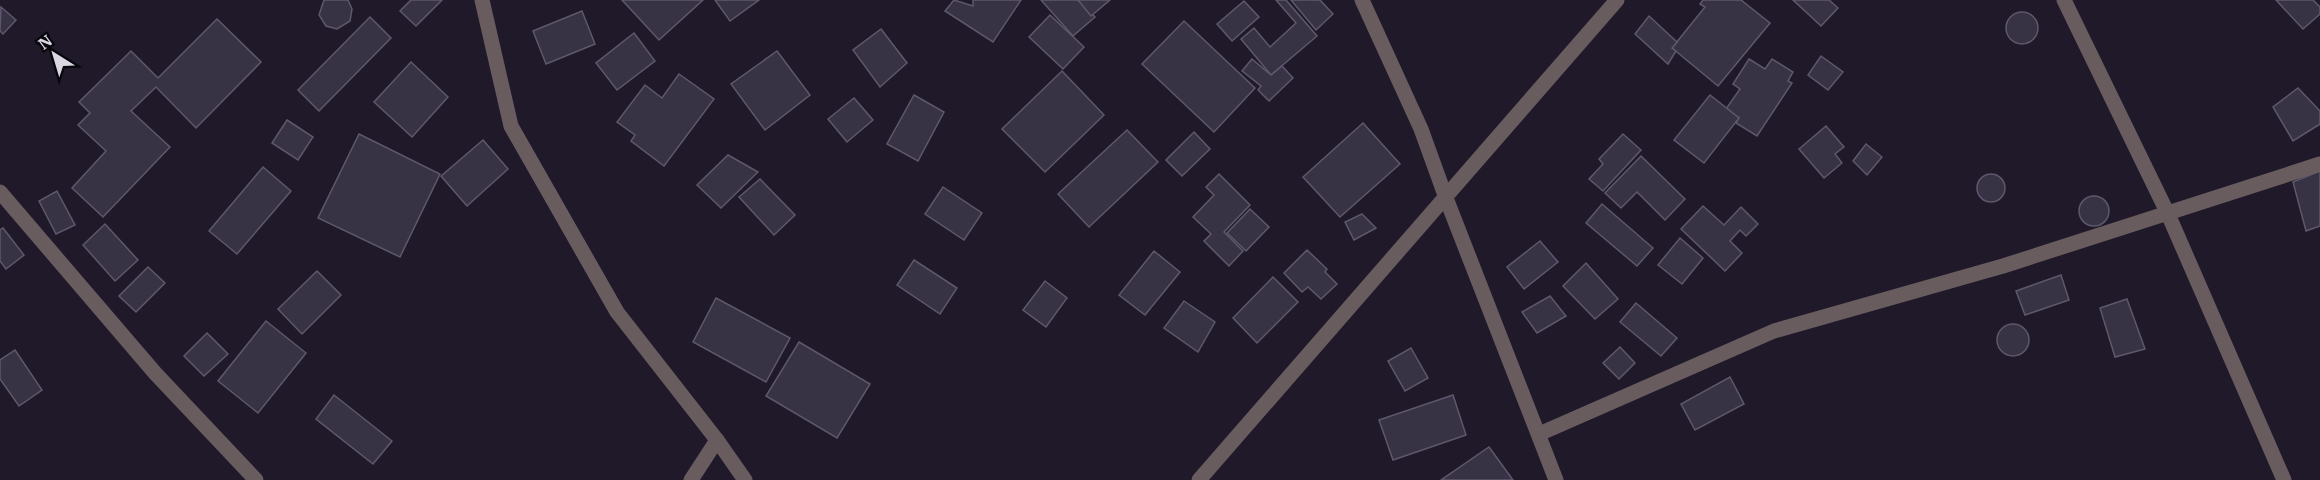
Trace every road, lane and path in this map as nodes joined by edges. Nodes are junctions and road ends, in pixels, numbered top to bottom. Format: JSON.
{"nodes":[{"id":1,"x":482,"y":0,"type":"edge"},
{"id":2,"x":1362,"y":0,"type":"edge"},
{"id":3,"x":1617,"y":0,"type":"edge"},
{"id":4,"x":2064,"y":0,"type":"edge"},
{"id":5,"x":2320,"y":164,"type":"edge"},
{"id":6,"x":0,"y":192,"type":"edge"},
{"id":7,"x":1446,"y":198,"type":"junction"},
{"id":8,"x":2168,"y":214,"type":"junction"},
{"id":9,"x":1539,"y":434,"type":"junction"},
{"id":10,"x":717,"y":440,"type":"junction"},
{"id":11,"x":256,"y":480,"type":"edge"},
{"id":12,"x":691,"y":480,"type":"edge"},
{"id":13,"x":745,"y":480,"type":"edge"},
{"id":14,"x":1199,"y":480,"type":"edge"},
{"id":15,"x":1556,"y":480,"type":"edge"},
{"id":16,"x":2284,"y":480,"type":"edge"}],
"edges":[{"from":1,"to":10,"type":"street"},
{"from":2,"to":7,"type":"street"},
{"from":3,"to":7,"type":"street"},
{"from":4,"to":8,"type":"street"},
{"from":5,"to":8,"type":"street"},
{"from":6,"to":11,"type":"street"},
{"from":7,"to":9,"type":"street"},
{"from":7,"to":14,"type":"street"},
{"from":8,"to":9,"type":"street"},
{"from":8,"to":16,"type":"street"},
{"from":9,"to":15,"type":"street"},
{"from":10,"to":12,"type":"street"},
{"from":10,"to":13,"type":"street"}]}
